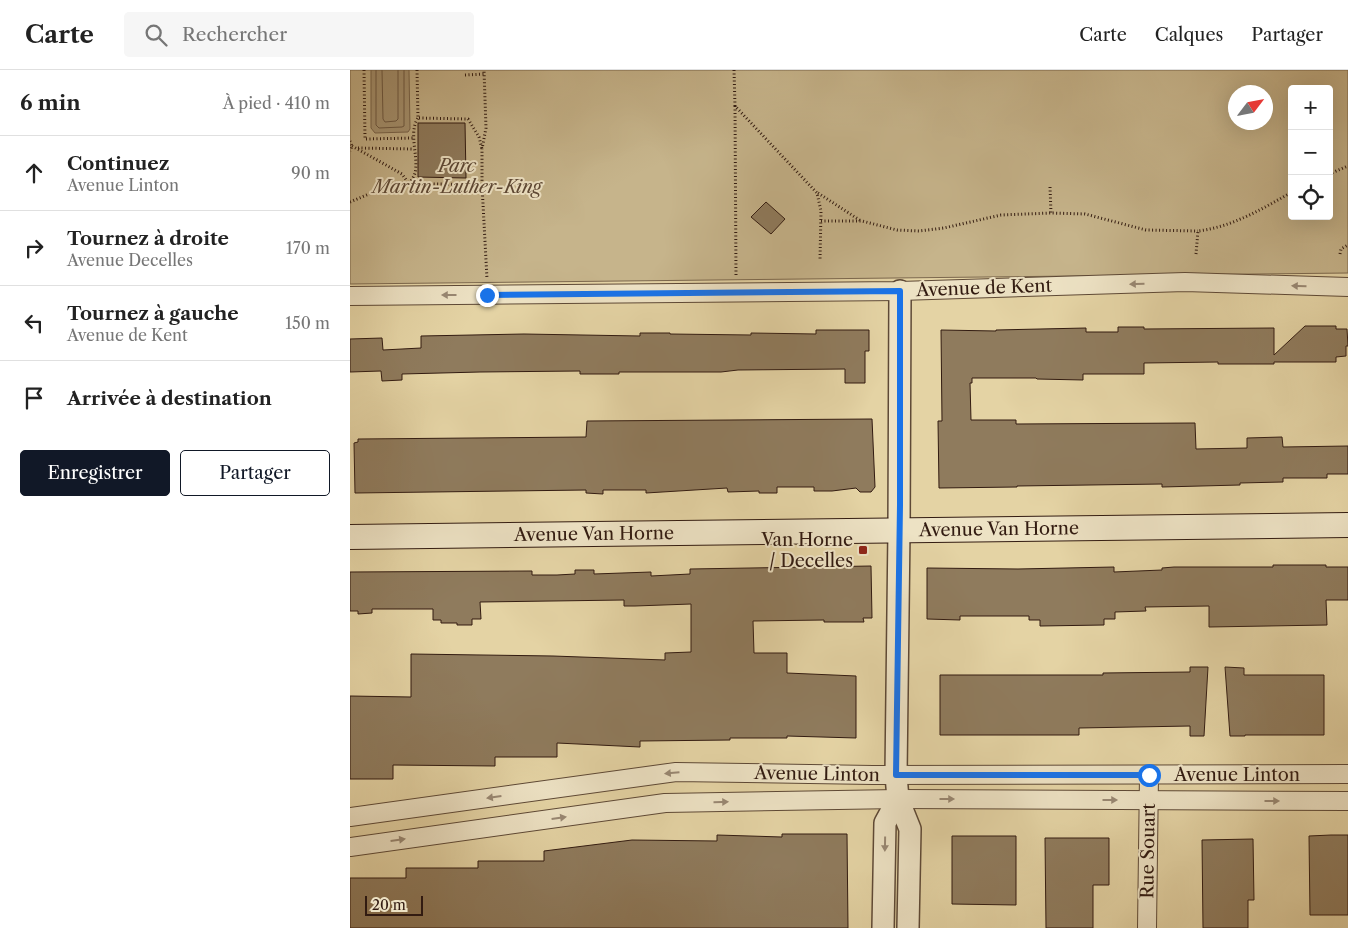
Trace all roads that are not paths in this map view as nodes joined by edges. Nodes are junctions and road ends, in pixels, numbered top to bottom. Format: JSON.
{"nodes":[{"id":1,"x":1348,"y":287,"type":"edge"},
{"id":2,"x":900,"y":291,"type":"junction"},
{"id":3,"x":350,"y":296,"type":"edge"},
{"id":4,"x":1348,"y":525,"type":"edge"},
{"id":5,"x":899,"y":530,"type":"junction"},
{"id":6,"x":350,"y":537,"type":"edge"},
{"id":7,"x":1348,"y":774,"type":"edge"},
{"id":8,"x":896,"y":775,"type":"junction"},
{"id":9,"x":1149,"y":775,"type":"junction"},
{"id":10,"x":898,"y":798,"type":"junction"},
{"id":11,"x":1148,"y":800,"type":"junction"},
{"id":12,"x":1348,"y":801,"type":"edge"},
{"id":13,"x":350,"y":817,"type":"edge"},
{"id":14,"x":350,"y":847,"type":"edge"},
{"id":15,"x":883,"y":928,"type":"edge"},
{"id":16,"x":908,"y":928,"type":"edge"},
{"id":17,"x":1147,"y":928,"type":"edge"}],
"edges":[{"from":1,"to":2,"type":"street","name":"Avenue de Kent","one_way":true},
{"from":2,"to":3,"type":"street","name":"Avenue de Kent","one_way":true},
{"from":2,"to":5,"type":"street"},
{"from":4,"to":5,"type":"main road","name":"Avenue Van Horne"},
{"from":5,"to":6,"type":"main road","name":"Avenue Van Horne"},
{"from":5,"to":8,"type":"street"},
{"from":7,"to":9,"type":"street","name":"Avenue Linton"},
{"from":8,"to":9,"type":"street","name":"Avenue Linton"},
{"from":8,"to":10,"type":"street"},
{"from":8,"to":13,"type":"street","name":"Avenue Linton","one_way":true},
{"from":9,"to":11,"type":"street","name":"Rue Souart"},
{"from":10,"to":11,"type":"street","name":"Avenue Linton","one_way":true},
{"from":14,"to":10,"type":"street","name":"Avenue Linton","one_way":true},
{"from":10,"to":15,"type":"street","one_way":true},
{"from":10,"to":16,"type":"street"},
{"from":11,"to":12,"type":"street","name":"Avenue Linton","one_way":true},
{"from":11,"to":17,"type":"street","name":"Rue Souart"}]}
